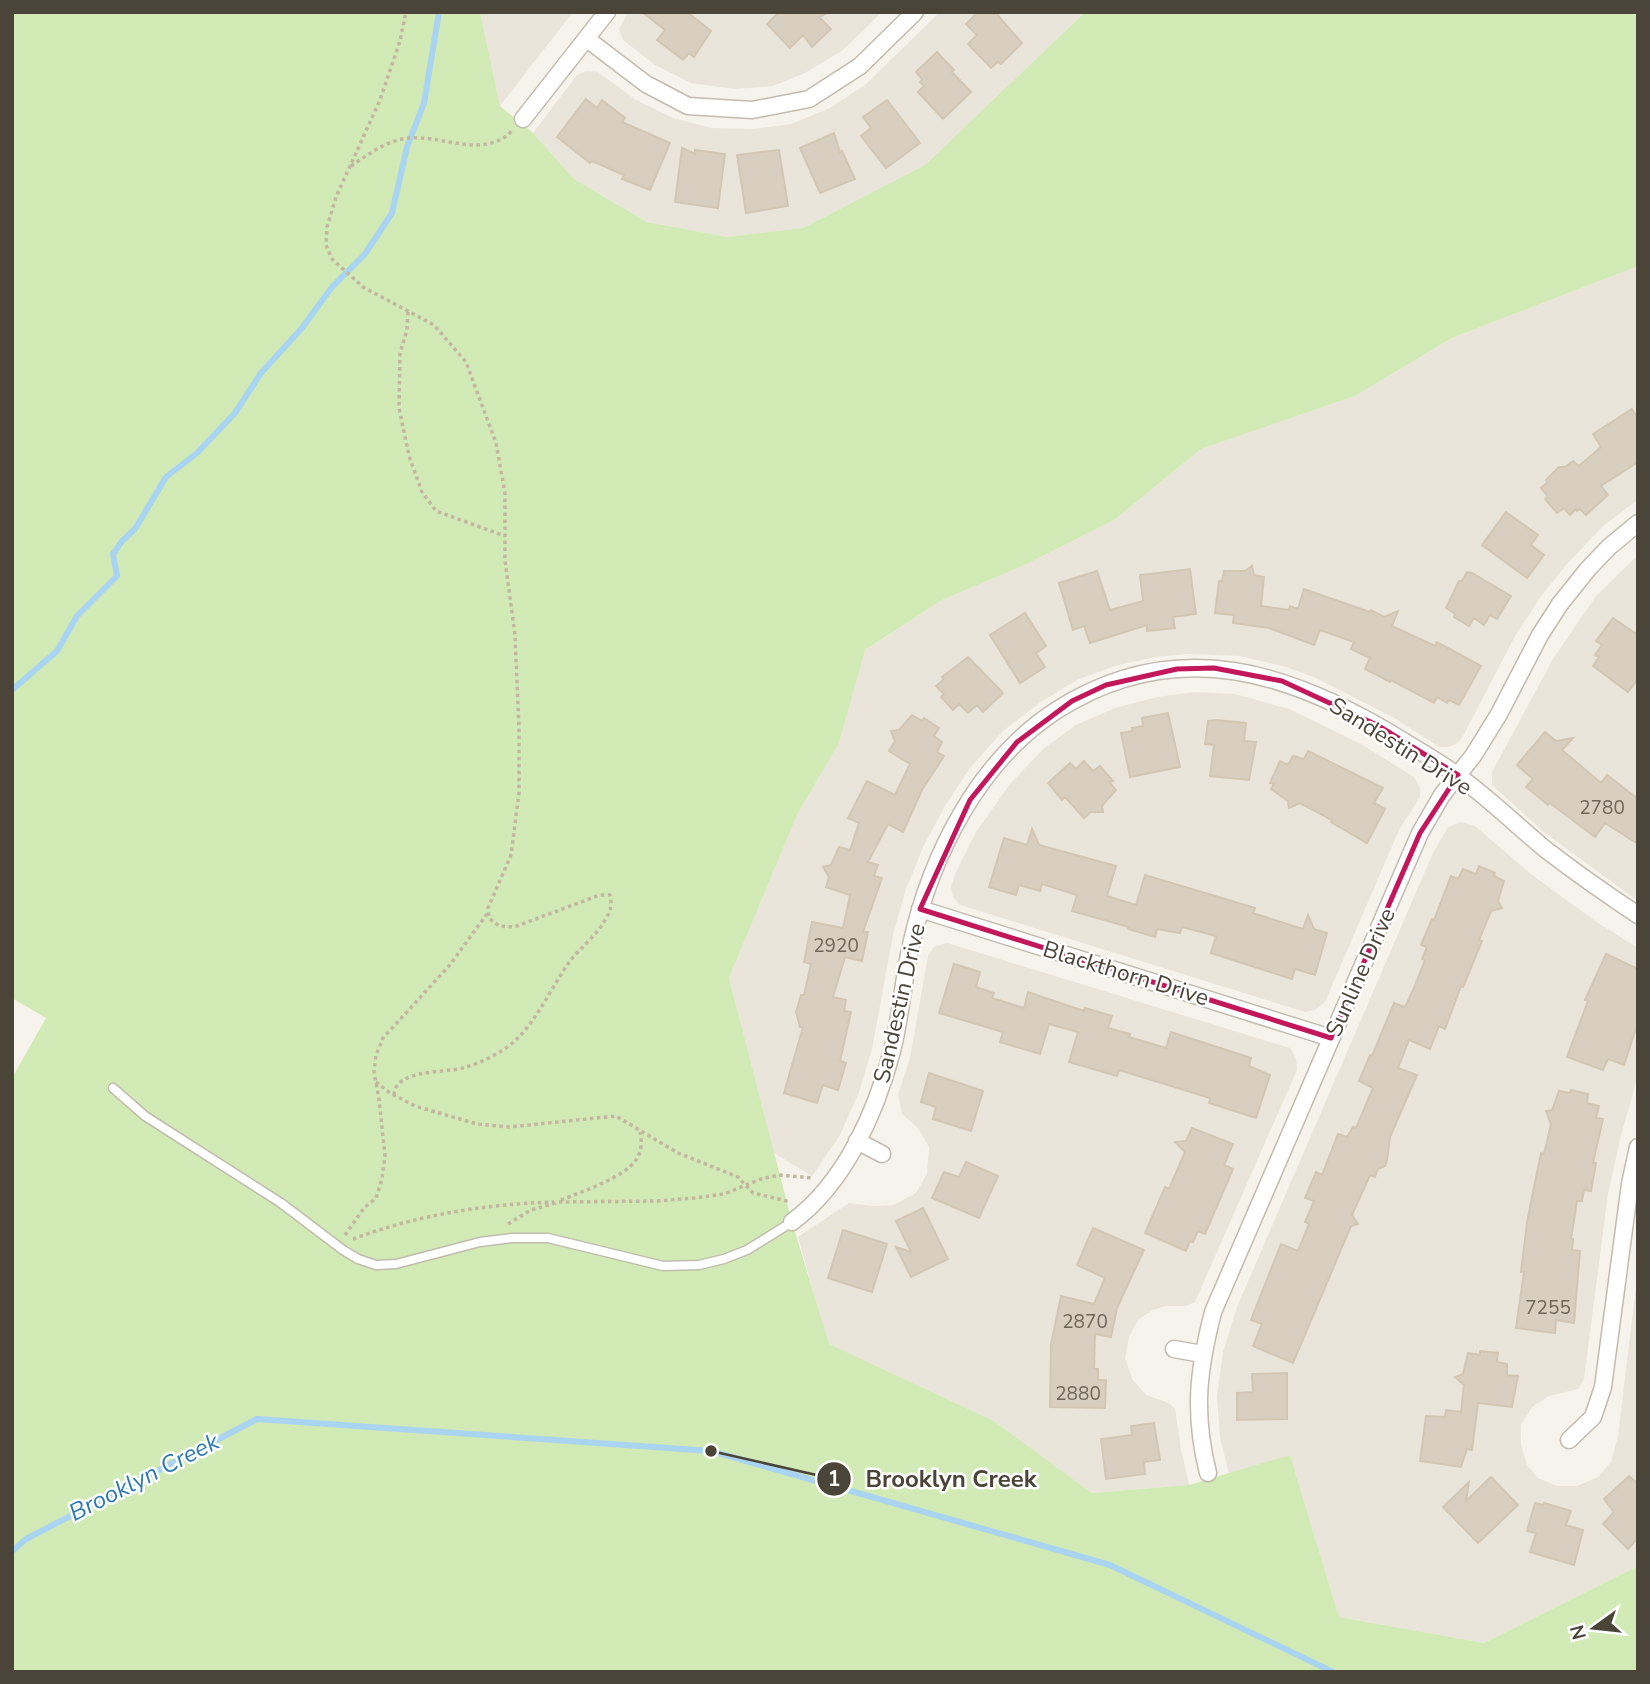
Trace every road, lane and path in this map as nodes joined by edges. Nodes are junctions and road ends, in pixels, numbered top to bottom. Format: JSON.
{"nodes":[{"id":1,"x":406,"y":12,"type":"edge"},
{"id":2,"x":607,"y":12,"type":"edge"},
{"id":3,"x":915,"y":12,"type":"edge"},
{"id":4,"x":587,"y":38,"type":"junction"},
{"id":5,"x":523,"y":119,"type":"joint"},
{"id":6,"x":349,"y":167,"type":"junction"},
{"id":7,"x":408,"y":312,"type":"junction"},
{"id":8,"x":1638,"y":523,"type":"edge"},
{"id":9,"x":505,"y":536,"type":"junction"},
{"id":10,"x":1458,"y":775,"type":"junction"},
{"id":11,"x":920,"y":909,"type":"junction"},
{"id":12,"x":488,"y":912,"type":"junction"},
{"id":13,"x":1638,"y":915,"type":"edge"},
{"id":14,"x":1331,"y":1038,"type":"junction"},
{"id":15,"x":376,"y":1082,"type":"junction"},
{"id":16,"x":113,"y":1088,"type":"dead end"},
{"id":17,"x":394,"y":1096,"type":"junction"},
{"id":18,"x":640,"y":1130,"type":"junction"},
{"id":19,"x":857,"y":1141,"type":"junction"},
{"id":20,"x":1638,"y":1147,"type":"edge"},
{"id":21,"x":882,"y":1154,"type":"dead end"},
{"id":22,"x":830,"y":1184,"type":"junction"},
{"id":23,"x":746,"y":1186,"type":"junction"},
{"id":24,"x":559,"y":1202,"type":"junction"},
{"id":25,"x":810,"y":1209,"type":"junction"},
{"id":26,"x":792,"y":1222,"type":"joint"},
{"id":27,"x":484,"y":1241,"type":"junction"},
{"id":28,"x":337,"y":1245,"type":"junction"},
{"id":29,"x":1174,"y":1349,"type":"dead end"},
{"id":30,"x":1202,"y":1354,"type":"junction"},
{"id":31,"x":1569,"y":1440,"type":"dead end"},
{"id":32,"x":1208,"y":1473,"type":"dead end"}],
"edges":[{"from":1,"to":6,"type":"path"},
{"from":2,"to":4,"type":"street"},
{"from":3,"to":4,"type":"street"},
{"from":4,"to":5,"type":"street"},
{"from":5,"to":6,"type":"path"},
{"from":6,"to":7,"type":"path"},
{"from":7,"to":9,"type":"path"},
{"from":7,"to":9,"type":"path"},
{"from":8,"to":10,"type":"street","name":"Sunline Drive"},
{"from":9,"to":12,"type":"path"},
{"from":10,"to":11,"type":"street","name":"Sandestin Drive"},
{"from":10,"to":13,"type":"street","name":"Sandestin Drive"},
{"from":10,"to":14,"type":"street","name":"Sunline Drive"},
{"from":11,"to":14,"type":"street","name":"Blackthorn Drive"},
{"from":11,"to":19,"type":"street","name":"Sandestin Drive"},
{"from":12,"to":15,"type":"path"},
{"from":12,"to":17,"type":"path"},
{"from":14,"to":30,"type":"street","name":"Sunline Drive"},
{"from":15,"to":17,"type":"path"},
{"from":15,"to":28,"type":"path"},
{"from":16,"to":28,"type":"lane"},
{"from":17,"to":18,"type":"path"},
{"from":18,"to":23,"type":"path"},
{"from":18,"to":24,"type":"path"},
{"from":19,"to":21,"type":"street"},
{"from":19,"to":22,"type":"street","name":"Sandestin Drive"},
{"from":20,"to":31,"type":"street"},
{"from":22,"to":23,"type":"path"},
{"from":22,"to":25,"type":"street","name":"Sandestin Drive"},
{"from":23,"to":24,"type":"path"},
{"from":23,"to":25,"type":"path"},
{"from":24,"to":27,"type":"path"},
{"from":24,"to":28,"type":"path"},
{"from":25,"to":26,"type":"street","name":"Sandestin Drive"},
{"from":26,"to":27,"type":"lane"},
{"from":27,"to":28,"type":"lane"},
{"from":29,"to":30,"type":"street"},
{"from":30,"to":32,"type":"street","name":"Sunline Drive"}]}
